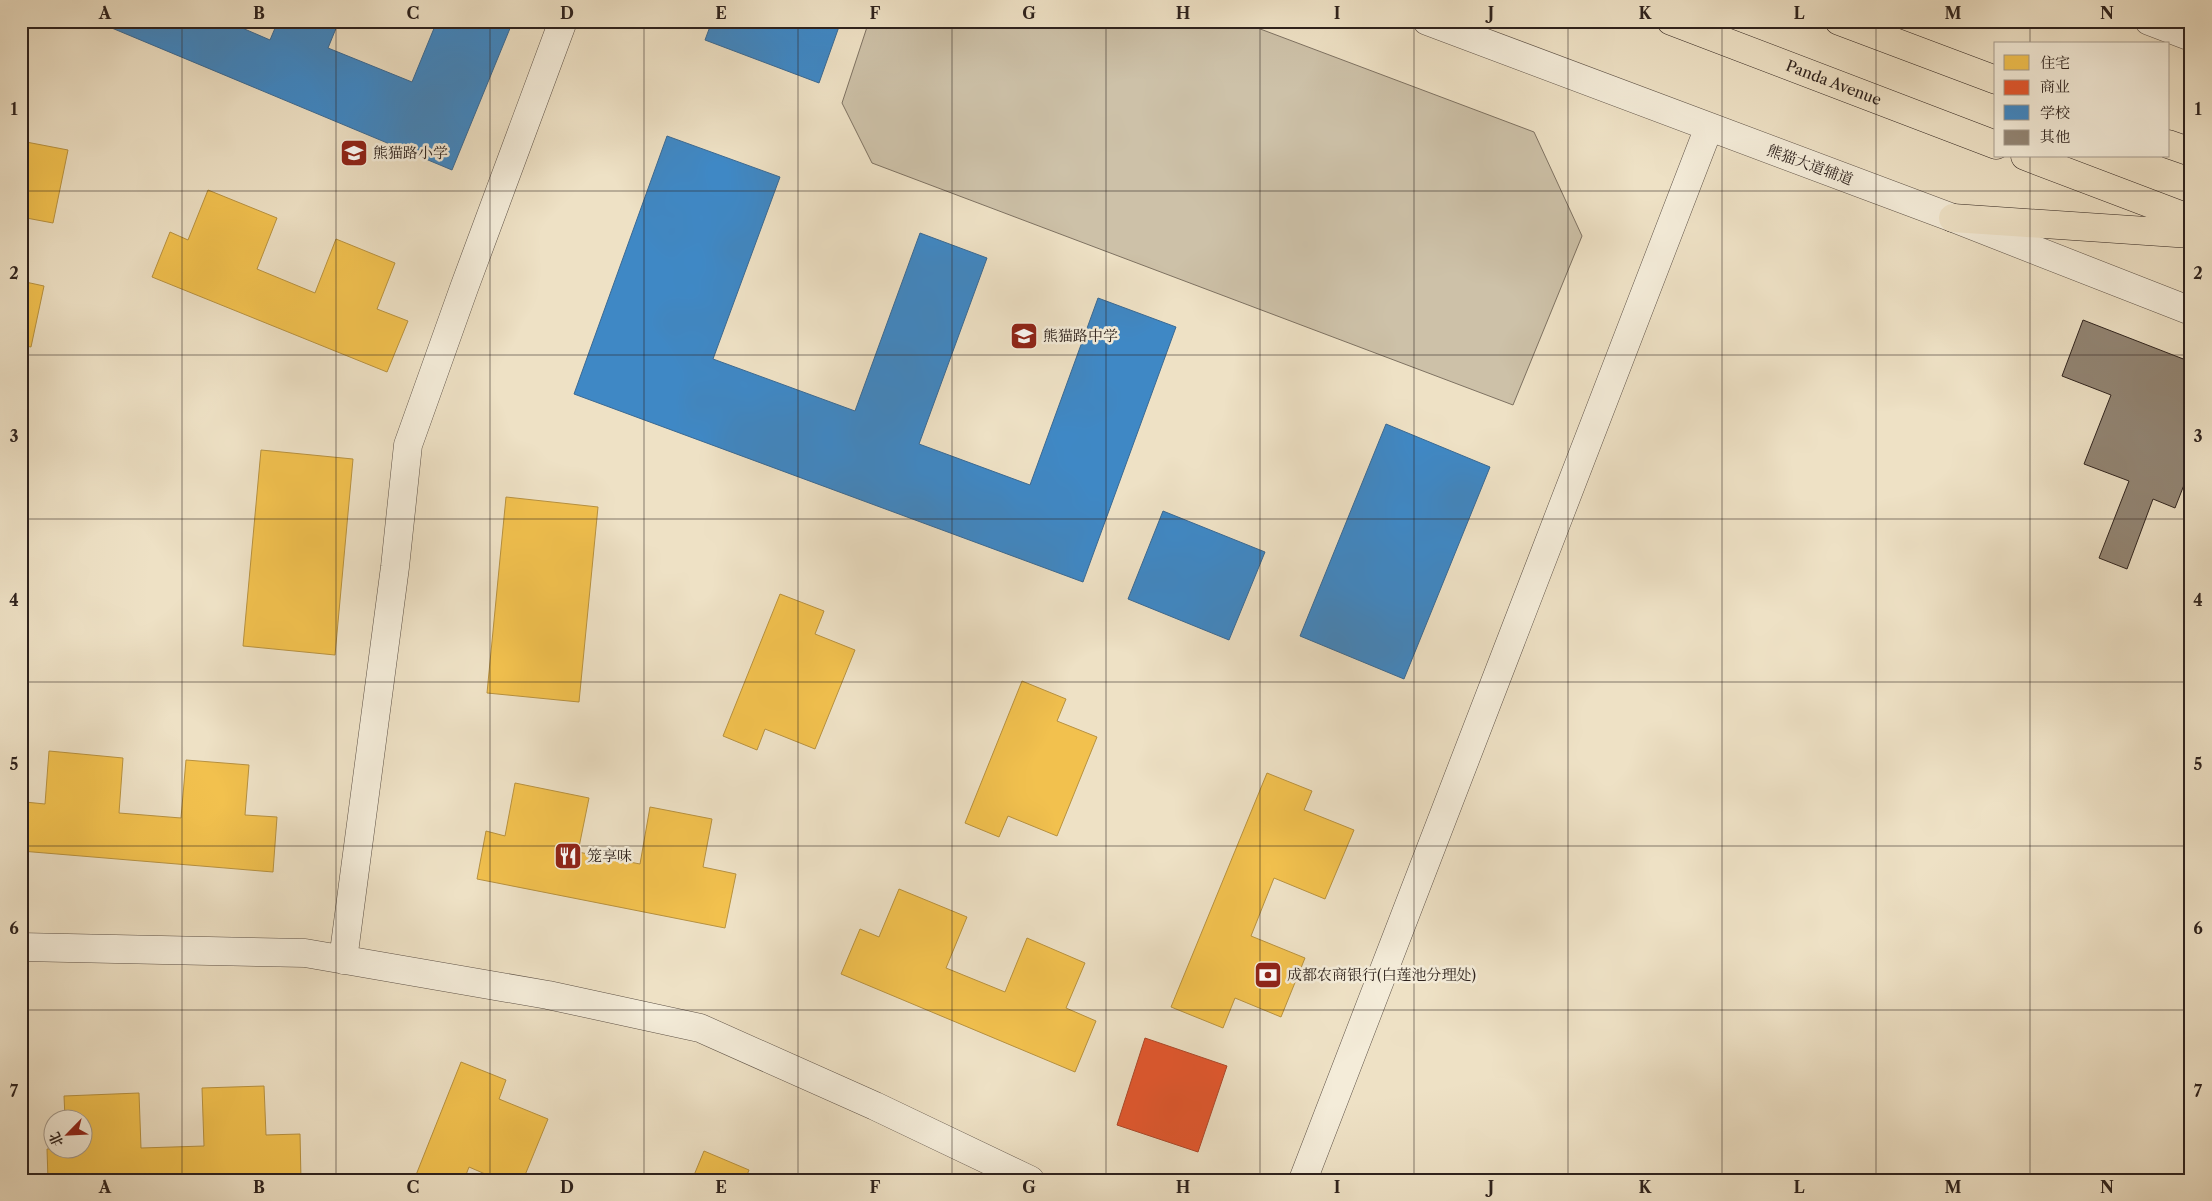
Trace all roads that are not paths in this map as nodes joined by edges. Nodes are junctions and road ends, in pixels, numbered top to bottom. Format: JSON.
{"nodes":[{"id":1,"x":564,"y":21,"type":"edge"},
{"id":2,"x":1427,"y":21,"type":"edge"},
{"id":3,"x":1671,"y":21,"type":"edge"},
{"id":4,"x":1839,"y":21,"type":"edge"},
{"id":5,"x":2149,"y":21,"type":"edge"},
{"id":6,"x":2191,"y":37,"type":"edge"},
{"id":7,"x":1994,"y":79,"type":"edge"},
{"id":8,"x":1708,"y":127,"type":"junction"},
{"id":9,"x":1994,"y":144,"type":"edge"},
{"id":10,"x":2170,"y":145,"type":"edge"},
{"id":11,"x":2191,"y":152,"type":"edge"},
{"id":12,"x":2030,"y":158,"type":"edge"},
{"id":13,"x":1953,"y":218,"type":"junction"},
{"id":14,"x":2191,"y":219,"type":"edge"},
{"id":15,"x":2191,"y":234,"type":"edge"},
{"id":16,"x":2191,"y":311,"type":"edge"},
{"id":17,"x":21,"y":947,"type":"edge"},
{"id":18,"x":343,"y":960,"type":"junction"},
{"id":19,"x":1030,"y":1180,"type":"edge"},
{"id":20,"x":1303,"y":1180,"type":"edge"}],
"edges":[{"from":1,"to":18,"type":"street"},
{"from":2,"to":8,"type":"street","name":"熊猫大道辅道"},
{"from":3,"to":9,"type":"main road","name":"Panda Avenue"},
{"from":4,"to":7,"type":"main road"},
{"from":5,"to":6,"type":"street"},
{"from":8,"to":13,"type":"street","name":"熊猫大道辅道"},
{"from":8,"to":20,"type":"street"},
{"from":10,"to":11,"type":"main road"},
{"from":12,"to":14,"type":"main road"},
{"from":13,"to":15,"type":"main road"},
{"from":13,"to":16,"type":"street","name":"熊猫大道辅道"},
{"from":17,"to":18,"type":"street"},
{"from":18,"to":19,"type":"street"}]}
